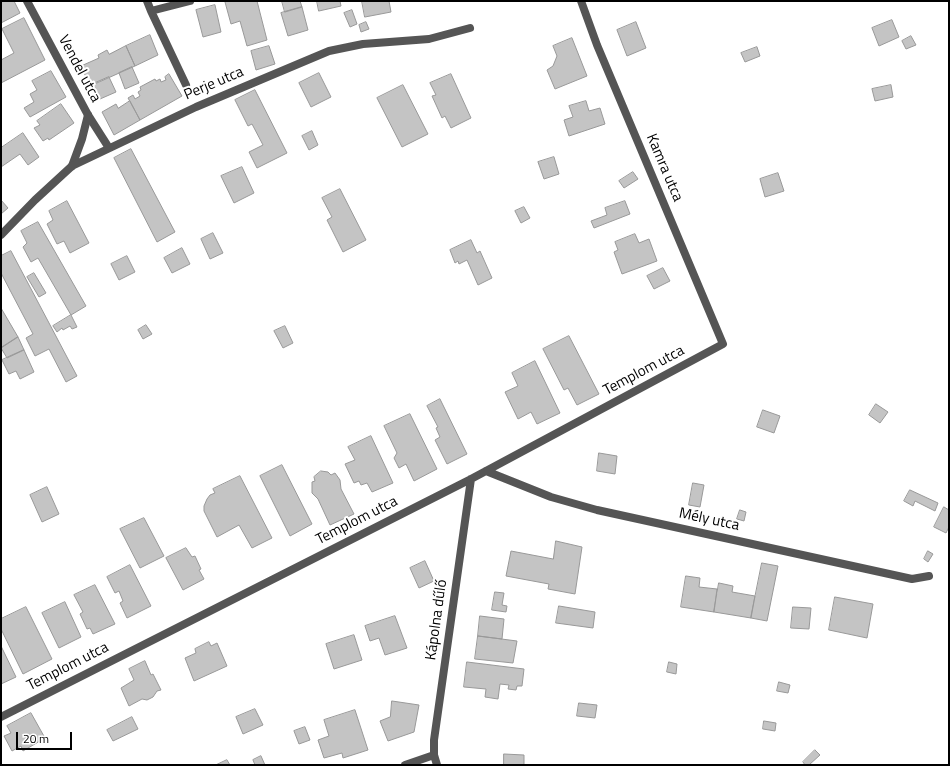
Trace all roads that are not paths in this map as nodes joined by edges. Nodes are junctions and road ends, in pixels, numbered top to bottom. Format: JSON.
{"nodes":[{"id":1,"x":27,"y":1,"type":"edge"},
{"id":2,"x":147,"y":1,"type":"edge"},
{"id":3,"x":190,"y":1,"type":"edge"},
{"id":4,"x":581,"y":1,"type":"edge"},
{"id":5,"x":150,"y":11,"type":"junction"},
{"id":6,"x":470,"y":28,"type":"dead end"},
{"id":7,"x":186,"y":85,"type":"dead end"},
{"id":8,"x":88,"y":115,"type":"junction"},
{"id":9,"x":109,"y":148,"type":"junction"},
{"id":10,"x":72,"y":166,"type":"junction"},
{"id":11,"x":1,"y":235,"type":"edge"},
{"id":12,"x":723,"y":344,"type":"joint"},
{"id":13,"x":486,"y":471,"type":"junction"},
{"id":14,"x":471,"y":479,"type":"junction"},
{"id":15,"x":930,"y":576,"type":"dead end"},
{"id":16,"x":1,"y":717,"type":"edge"},
{"id":17,"x":434,"y":755,"type":"junction"},
{"id":18,"x":405,"y":765,"type":"edge"},
{"id":19,"x":437,"y":765,"type":"edge"}],
"edges":[{"from":1,"to":8,"type":"street","name":"Vendel utca"},
{"from":2,"to":5,"type":"street"},
{"from":3,"to":5,"type":"street"},
{"from":4,"to":12,"type":"street","name":"Kamra utca"},
{"from":5,"to":7,"type":"street"},
{"from":6,"to":9,"type":"street","name":"Perje utca"},
{"from":8,"to":9,"type":"street","name":"Vendel utca"},
{"from":8,"to":10,"type":"street"},
{"from":9,"to":10,"type":"street","name":"Perje utca"},
{"from":10,"to":11,"type":"street","name":"Perje utca"},
{"from":12,"to":13,"type":"street","name":"Templom utca"},
{"from":13,"to":14,"type":"street","name":"Templom utca"},
{"from":13,"to":15,"type":"street","name":"Mély utca"},
{"from":14,"to":16,"type":"street","name":"Templom utca"},
{"from":14,"to":17,"type":"street","name":"Kápolna dűlő"},
{"from":17,"to":18,"type":"street"},
{"from":17,"to":19,"type":"street","name":"Kápolna dűlő"}]}
